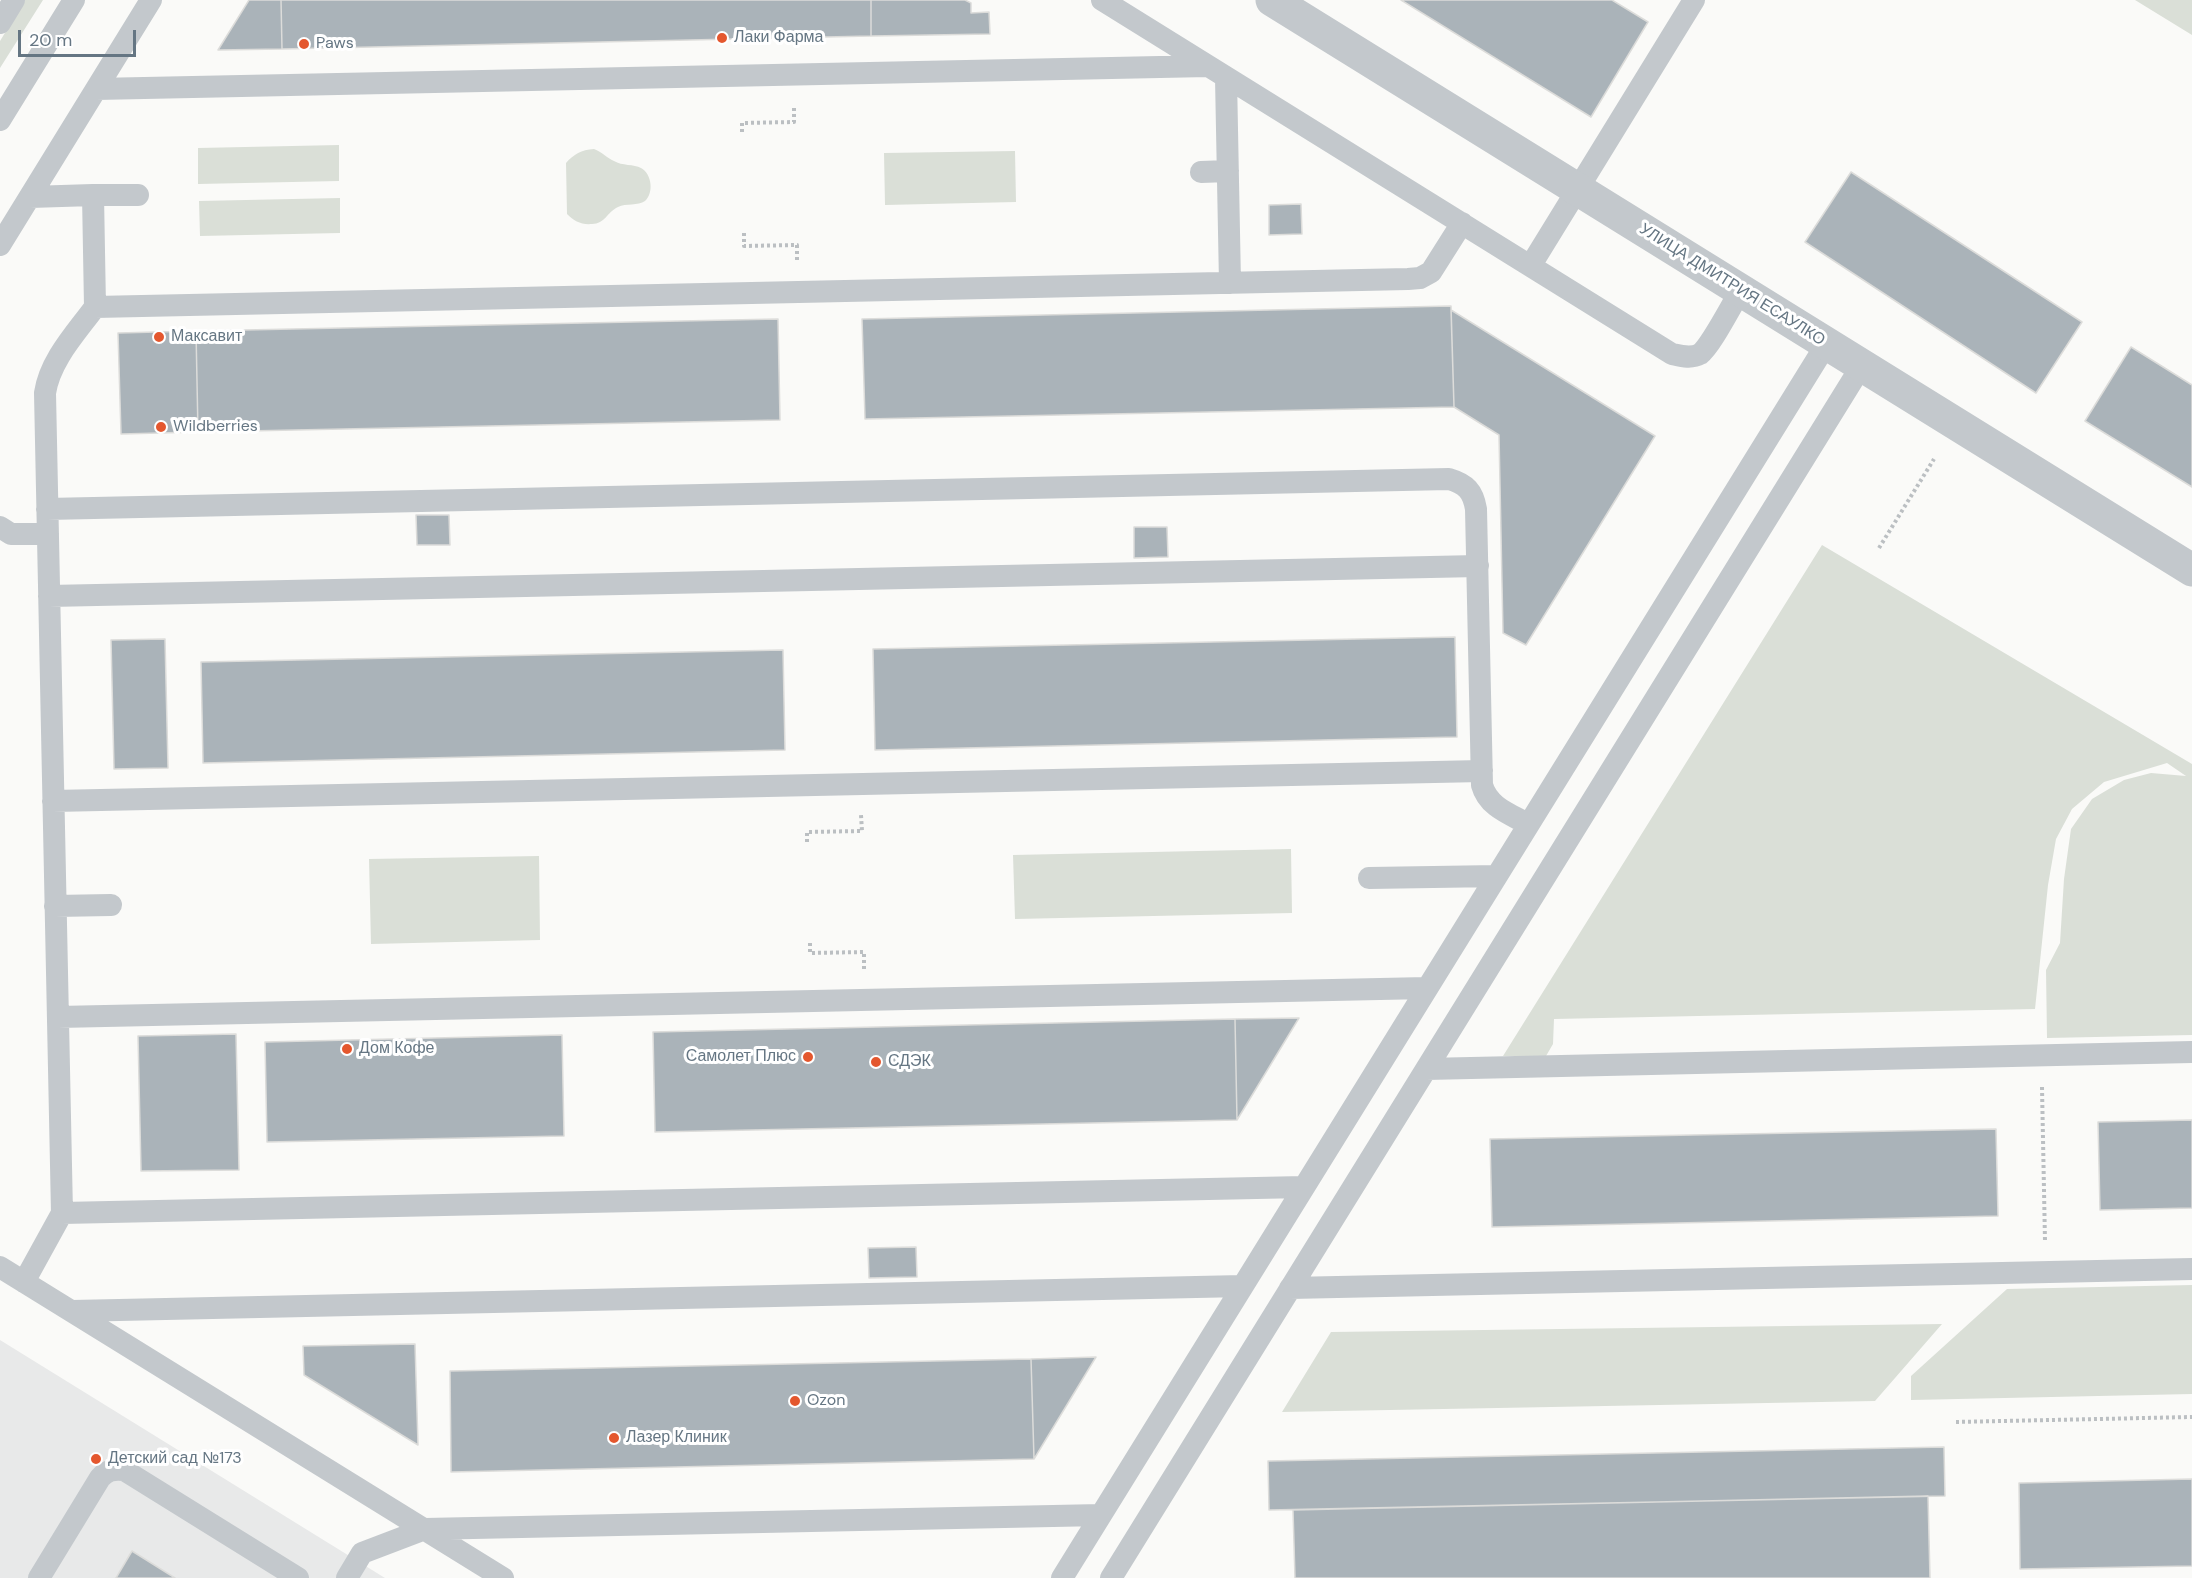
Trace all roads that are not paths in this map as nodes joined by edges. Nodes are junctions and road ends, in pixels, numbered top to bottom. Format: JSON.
{"nodes":[{"id":1,"x":74,"y":0,"type":"edge"},
{"id":2,"x":151,"y":0,"type":"edge"},
{"id":3,"x":1102,"y":0,"type":"edge"},
{"id":4,"x":1272,"y":0,"type":"edge"},
{"id":5,"x":1694,"y":0,"type":"edge"},
{"id":6,"x":1217,"y":72,"type":"junction"},
{"id":7,"x":96,"y":89,"type":"junction"},
{"id":8,"x":0,"y":120,"type":"edge"},
{"id":9,"x":1228,"y":171,"type":"junction"},
{"id":10,"x":1201,"y":172,"type":"dead end"},
{"id":11,"x":1578,"y":189,"type":"junction"},
{"id":12,"x":93,"y":195,"type":"junction"},
{"id":13,"x":138,"y":195,"type":"dead end"},
{"id":14,"x":30,"y":197,"type":"junction"},
{"id":15,"x":1462,"y":223,"type":"junction"},
{"id":16,"x":0,"y":245,"type":"edge"},
{"id":17,"x":1531,"y":265,"type":"junction"},
{"id":18,"x":1230,"y":283,"type":"junction"},
{"id":19,"x":1741,"y":290,"type":"junction"},
{"id":20,"x":95,"y":307,"type":"junction"},
{"id":21,"x":1827,"y":343,"type":"junction"},
{"id":22,"x":1862,"y":365,"type":"junction"},
{"id":23,"x":47,"y":509,"type":"junction"},
{"id":24,"x":48,"y":534,"type":"junction"},
{"id":25,"x":4,"y":538,"type":"edge"},
{"id":26,"x":1478,"y":566,"type":"junction"},
{"id":27,"x":2192,"y":570,"type":"edge"},
{"id":28,"x":49,"y":596,"type":"junction"},
{"id":29,"x":1482,"y":771,"type":"junction"},
{"id":30,"x":53,"y":801,"type":"junction"},
{"id":31,"x":1528,"y":824,"type":"junction"},
{"id":32,"x":1497,"y":876,"type":"junction"},
{"id":33,"x":1369,"y":878,"type":"dead end"},
{"id":34,"x":111,"y":904,"type":"dead end"},
{"id":35,"x":56,"y":906,"type":"junction"},
{"id":36,"x":1427,"y":988,"type":"junction"},
{"id":37,"x":58,"y":1017,"type":"junction"},
{"id":38,"x":2192,"y":1053,"type":"edge"},
{"id":39,"x":1426,"y":1069,"type":"junction"},
{"id":40,"x":1304,"y":1187,"type":"junction"},
{"id":41,"x":62,"y":1213,"type":"junction"},
{"id":42,"x":0,"y":1267,"type":"edge"},
{"id":43,"x":2192,"y":1269,"type":"edge"},
{"id":44,"x":24,"y":1282,"type":"junction"},
{"id":45,"x":1242,"y":1286,"type":"junction"},
{"id":46,"x":1290,"y":1288,"type":"junction"},
{"id":47,"x":72,"y":1311,"type":"junction"},
{"id":48,"x":1101,"y":1515,"type":"junction"},
{"id":49,"x":424,"y":1529,"type":"junction"},
{"id":50,"x":39,"y":1578,"type":"edge"},
{"id":51,"x":298,"y":1578,"type":"edge"},
{"id":52,"x":346,"y":1578,"type":"edge"},
{"id":53,"x":503,"y":1578,"type":"edge"},
{"id":54,"x":1062,"y":1578,"type":"edge"},
{"id":55,"x":1111,"y":1578,"type":"edge"}],
"edges":[{"from":1,"to":8,"type":"lane"},
{"from":2,"to":7,"type":"lane"},
{"from":3,"to":6,"type":"lane"},
{"from":4,"to":11,"type":"street","name":"УЛИЦА ДМИТРИЯ ЕСАУЛКО"},
{"from":5,"to":11,"type":"lane"},
{"from":6,"to":7,"type":"lane"},
{"from":6,"to":9,"type":"lane"},
{"from":6,"to":15,"type":"lane"},
{"from":7,"to":14,"type":"lane"},
{"from":9,"to":10,"type":"lane"},
{"from":9,"to":18,"type":"lane"},
{"from":11,"to":17,"type":"lane"},
{"from":11,"to":19,"type":"street","name":"УЛИЦА ДМИТРИЯ ЕСАУЛКО"},
{"from":12,"to":13,"type":"lane"},
{"from":12,"to":14,"type":"lane"},
{"from":12,"to":20,"type":"lane"},
{"from":14,"to":16,"type":"lane"},
{"from":15,"to":17,"type":"lane"},
{"from":15,"to":18,"type":"lane"},
{"from":17,"to":19,"type":"lane"},
{"from":18,"to":20,"type":"lane"},
{"from":19,"to":21,"type":"street","name":"УЛИЦА ДМИТРИЯ ЕСАУЛКО"},
{"from":20,"to":23,"type":"lane"},
{"from":21,"to":22,"type":"street","name":"УЛИЦА ДМИТРИЯ ЕСАУЛКО"},
{"from":21,"to":31,"type":"lane"},
{"from":22,"to":27,"type":"street","name":"УЛИЦА ДМИТРИЯ ЕСАУЛКО"},
{"from":22,"to":39,"type":"lane"},
{"from":23,"to":24,"type":"lane"},
{"from":23,"to":26,"type":"lane"},
{"from":24,"to":25,"type":"lane"},
{"from":24,"to":28,"type":"lane"},
{"from":26,"to":28,"type":"lane"},
{"from":26,"to":29,"type":"lane"},
{"from":28,"to":30,"type":"lane"},
{"from":29,"to":30,"type":"lane"},
{"from":29,"to":31,"type":"lane"},
{"from":30,"to":35,"type":"lane"},
{"from":31,"to":32,"type":"lane"},
{"from":32,"to":33,"type":"lane"},
{"from":32,"to":36,"type":"lane"},
{"from":34,"to":35,"type":"lane"},
{"from":35,"to":37,"type":"lane"},
{"from":36,"to":37,"type":"lane"},
{"from":36,"to":40,"type":"lane"},
{"from":37,"to":41,"type":"lane"},
{"from":38,"to":39,"type":"lane"},
{"from":39,"to":46,"type":"lane"},
{"from":40,"to":41,"type":"lane"},
{"from":40,"to":45,"type":"lane"},
{"from":41,"to":44,"type":"lane"},
{"from":42,"to":44,"type":"lane"},
{"from":43,"to":46,"type":"lane"},
{"from":44,"to":47,"type":"lane"},
{"from":45,"to":47,"type":"lane"},
{"from":45,"to":48,"type":"lane"},
{"from":46,"to":55,"type":"lane"},
{"from":47,"to":49,"type":"lane"},
{"from":48,"to":49,"type":"lane"},
{"from":48,"to":54,"type":"lane"},
{"from":49,"to":52,"type":"lane"},
{"from":49,"to":53,"type":"lane"},
{"from":50,"to":51,"type":"lane"}]}
